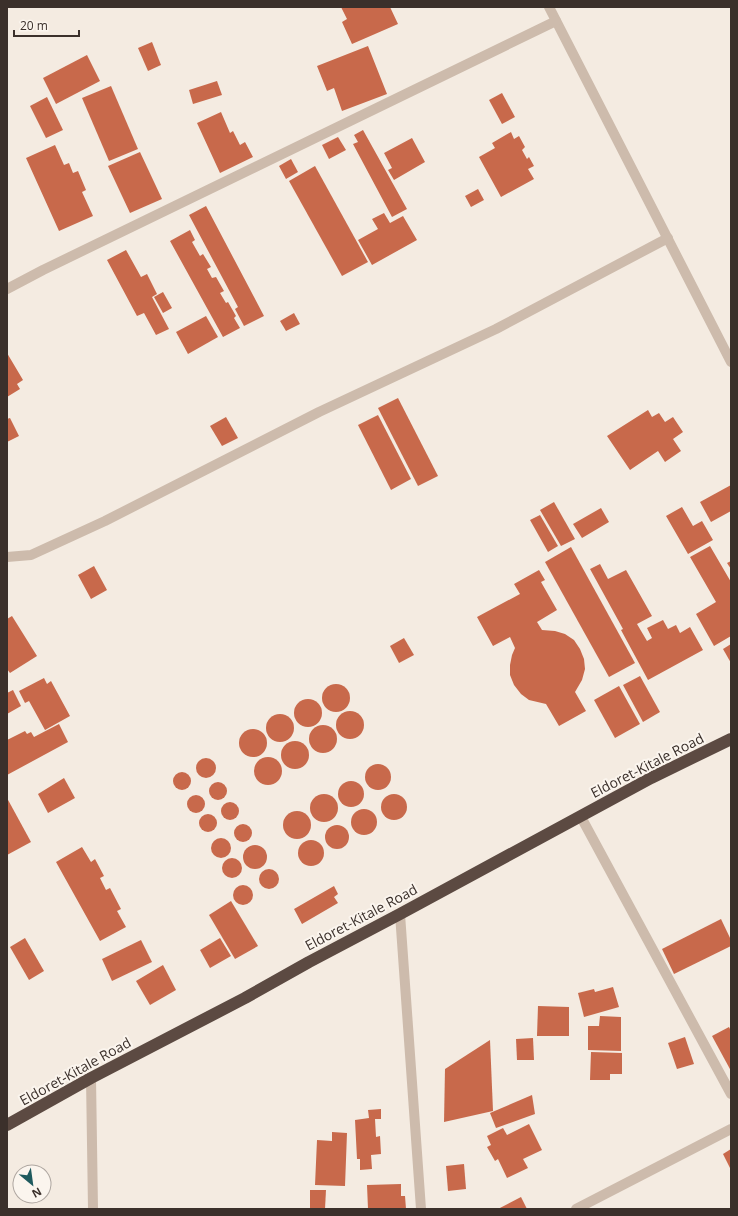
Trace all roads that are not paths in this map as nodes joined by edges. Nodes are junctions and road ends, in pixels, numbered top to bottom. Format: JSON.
{"nodes":[{"id":1,"x":549,"y":7,"type":"edge"},
{"id":2,"x":556,"y":21,"type":"junction"},
{"id":3,"x":668,"y":238,"type":"junction"},
{"id":4,"x":7,"y":289,"type":"edge"},
{"id":5,"x":731,"y":362,"type":"edge"},
{"id":6,"x":7,"y":558,"type":"edge"},
{"id":7,"x":731,"y":739,"type":"edge"},
{"id":8,"x":581,"y":817,"type":"junction"},
{"id":9,"x":400,"y":914,"type":"junction"},
{"id":10,"x":91,"y":1078,"type":"junction"},
{"id":11,"x":731,"y":1094,"type":"edge"},
{"id":12,"x":8,"y":1121,"type":"edge"},
{"id":13,"x":731,"y":1130,"type":"edge"},
{"id":14,"x":93,"y":1209,"type":"edge"},
{"id":15,"x":421,"y":1209,"type":"edge"},
{"id":16,"x":576,"y":1209,"type":"edge"}],
"edges":[{"from":1,"to":2,"type":"street"},
{"from":2,"to":3,"type":"street"},
{"from":2,"to":4,"type":"street"},
{"from":3,"to":5,"type":"street"},
{"from":3,"to":6,"type":"street"},
{"from":7,"to":8,"type":"highway","name":"Eldoret-Kitale Road"},
{"from":8,"to":9,"type":"highway","name":"Eldoret-Kitale Road"},
{"from":8,"to":11,"type":"street"},
{"from":9,"to":10,"type":"highway","name":"Eldoret-Kitale Road"},
{"from":9,"to":15,"type":"street"},
{"from":10,"to":12,"type":"highway","name":"Eldoret-Kitale Road"},
{"from":10,"to":14,"type":"street"},
{"from":13,"to":16,"type":"street"}]}
